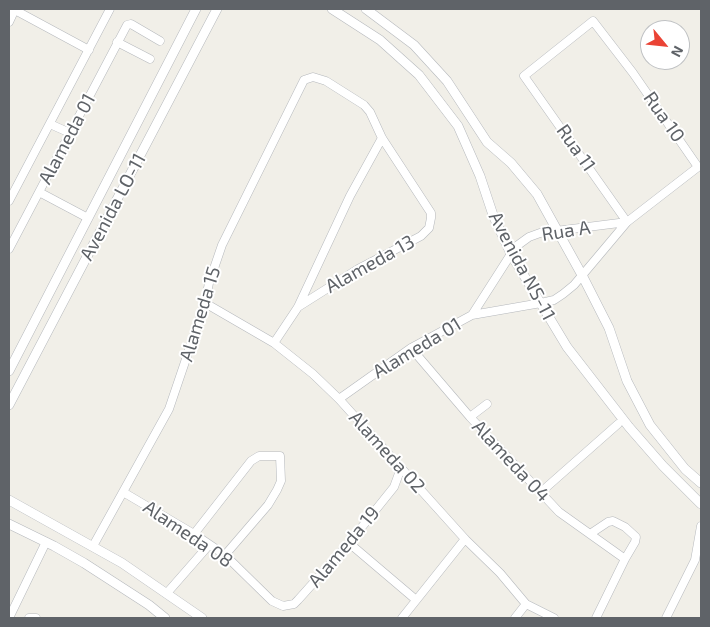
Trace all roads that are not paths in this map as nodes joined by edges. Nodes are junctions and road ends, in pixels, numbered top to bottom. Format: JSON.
{"nodes":[{"id":1,"x":14,"y":9,"type":"edge"},
{"id":2,"x":110,"y":9,"type":"edge"},
{"id":3,"x":196,"y":9,"type":"edge"},
{"id":4,"x":216,"y":9,"type":"edge"},
{"id":5,"x":332,"y":9,"type":"edge"},
{"id":6,"x":366,"y":9,"type":"edge"},
{"id":7,"x":593,"y":21,"type":"joint"},
{"id":8,"x":9,"y":22,"type":"edge"},
{"id":9,"x":160,"y":41,"type":"dead end"},
{"id":10,"x":117,"y":42,"type":"junction"},
{"id":11,"x":89,"y":50,"type":"junction"},
{"id":12,"x":150,"y":59,"type":"dead end"},
{"id":13,"x":304,"y":80,"type":"joint"},
{"id":14,"x":50,"y":124,"type":"junction"},
{"id":15,"x":70,"y":133,"type":"junction"},
{"id":16,"x":382,"y":138,"type":"junction"},
{"id":17,"x":698,"y":167,"type":"joint"},
{"id":18,"x":39,"y":192,"type":"junction"},
{"id":19,"x":9,"y":199,"type":"edge"},
{"id":20,"x":88,"y":218,"type":"junction"},
{"id":21,"x":627,"y":222,"type":"junction"},
{"id":22,"x":556,"y":231,"type":"junction"},
{"id":23,"x":9,"y":249,"type":"edge"},
{"id":24,"x":511,"y":254,"type":"junction"},
{"id":25,"x":582,"y":275,"type":"junction"},
{"id":26,"x":541,"y":303,"type":"junction"},
{"id":27,"x":205,"y":304,"type":"junction"},
{"id":28,"x":298,"y":307,"type":"junction"},
{"id":29,"x":472,"y":315,"type":"junction"},
{"id":30,"x":274,"y":343,"type":"junction"},
{"id":31,"x":411,"y":348,"type":"junction"},
{"id":32,"x":9,"y":370,"type":"edge"},
{"id":33,"x":339,"y":399,"type":"junction"},
{"id":34,"x":487,"y":404,"type":"dead end"},
{"id":35,"x":9,"y":406,"type":"edge"},
{"id":36,"x":470,"y":418,"type":"junction"},
{"id":37,"x":618,"y":424,"type":"dead end"},
{"id":38,"x":401,"y":468,"type":"junction"},
{"id":39,"x":701,"y":483,"type":"edge"},
{"id":40,"x":122,"y":492,"type":"junction"},
{"id":41,"x":541,"y":492,"type":"junction"},
{"id":42,"x":9,"y":500,"type":"edge"},
{"id":43,"x":701,"y":504,"type":"edge"},
{"id":44,"x":9,"y":524,"type":"edge"},
{"id":45,"x":701,"y":526,"type":"edge"},
{"id":46,"x":194,"y":534,"type":"junction"},
{"id":47,"x":590,"y":534,"type":"junction"},
{"id":48,"x":465,"y":539,"type":"junction"},
{"id":49,"x":46,"y":542,"type":"junction"},
{"id":50,"x":349,"y":544,"type":"junction"},
{"id":51,"x":209,"y":545,"type":"junction"},
{"id":52,"x":93,"y":546,"type":"junction"},
{"id":53,"x":225,"y":555,"type":"junction"},
{"id":54,"x":698,"y":558,"type":"edge"},
{"id":55,"x":625,"y":559,"type":"junction"},
{"id":56,"x":167,"y":593,"type":"junction"},
{"id":57,"x":415,"y":599,"type":"junction"},
{"id":58,"x":272,"y":601,"type":"joint"},
{"id":59,"x":526,"y":604,"type":"junction"},
{"id":60,"x":9,"y":618,"type":"edge"},
{"id":61,"x":29,"y":618,"type":"edge"},
{"id":62,"x":36,"y":618,"type":"edge"},
{"id":63,"x":165,"y":618,"type":"edge"},
{"id":64,"x":202,"y":618,"type":"edge"},
{"id":65,"x":402,"y":618,"type":"edge"},
{"id":66,"x":515,"y":618,"type":"edge"},
{"id":67,"x":554,"y":618,"type":"edge"},
{"id":68,"x":596,"y":618,"type":"edge"},
{"id":69,"x":666,"y":618,"type":"edge"}],
"edges":[{"from":1,"to":8,"type":"street"},
{"from":1,"to":11,"type":"street"},
{"from":2,"to":11,"type":"street"},
{"from":3,"to":20,"type":"street","name":"Avenida LO-11"},
{"from":4,"to":35,"type":"street","name":"Avenida LO-11"},
{"from":5,"to":24,"type":"street","name":"Avenida NS-11"},
{"from":6,"to":22,"type":"street"},
{"from":7,"to":17,"type":"street","name":"Rua 10"},
{"from":7,"to":21,"type":"street","name":"Rua 11"},
{"from":9,"to":10,"type":"street","name":"Alameda 01"},
{"from":10,"to":12,"type":"street"},
{"from":10,"to":15,"type":"street","name":"Alameda 01"},
{"from":11,"to":14,"type":"street"},
{"from":13,"to":16,"type":"street","name":"Alameda 13"},
{"from":13,"to":27,"type":"street","name":"Alameda 15"},
{"from":14,"to":15,"type":"street"},
{"from":14,"to":19,"type":"street"},
{"from":15,"to":18,"type":"street","name":"Alameda 01"},
{"from":16,"to":28,"type":"street","name":"Alameda 13"},
{"from":16,"to":28,"type":"street","name":"Alameda 13"},
{"from":17,"to":21,"type":"street","name":"Rua A"},
{"from":18,"to":20,"type":"street"},
{"from":18,"to":23,"type":"street","name":"Alameda 01"},
{"from":20,"to":32,"type":"street","name":"Avenida LO-11"},
{"from":21,"to":22,"type":"street","name":"Rua A"},
{"from":21,"to":25,"type":"street","name":"Rua A"},
{"from":22,"to":24,"type":"street","name":"Rua A"},
{"from":22,"to":25,"type":"street"},
{"from":24,"to":26,"type":"street","name":"Avenida NS-11"},
{"from":24,"to":29,"type":"street","name":"Rua A"},
{"from":25,"to":26,"type":"street","name":"Rua A"},
{"from":25,"to":39,"type":"street"},
{"from":26,"to":29,"type":"street","name":"Rua A"},
{"from":26,"to":43,"type":"street","name":"Avenida NS-11"},
{"from":27,"to":30,"type":"street","name":"Alameda 02"},
{"from":27,"to":40,"type":"street","name":"Alameda 15"},
{"from":28,"to":30,"type":"street","name":"Alameda 13"},
{"from":29,"to":31,"type":"street","name":"Alameda 01"},
{"from":30,"to":33,"type":"street","name":"Alameda 02"},
{"from":31,"to":33,"type":"street","name":"Alameda 01"},
{"from":31,"to":36,"type":"street","name":"Alameda 04"},
{"from":33,"to":38,"type":"street","name":"Alameda 02"},
{"from":34,"to":36,"type":"street"},
{"from":36,"to":41,"type":"street","name":"Alameda 04"},
{"from":37,"to":41,"type":"street"},
{"from":38,"to":48,"type":"street","name":"Alameda 02"},
{"from":38,"to":50,"type":"street","name":"Alameda 19"},
{"from":40,"to":46,"type":"street","name":"Alameda 08"},
{"from":40,"to":52,"type":"street","name":"Alameda 15"},
{"from":41,"to":47,"type":"street","name":"Alameda 04"},
{"from":42,"to":52,"type":"street"},
{"from":44,"to":49,"type":"street"},
{"from":45,"to":54,"type":"street"},
{"from":46,"to":51,"type":"street","name":"Alameda 08"},
{"from":46,"to":53,"type":"street"},
{"from":47,"to":55,"type":"street","name":"Alameda 04"},
{"from":47,"to":55,"type":"street"},
{"from":48,"to":57,"type":"street"},
{"from":48,"to":59,"type":"street","name":"Alameda 02"},
{"from":49,"to":60,"type":"street"},
{"from":49,"to":63,"type":"street"},
{"from":50,"to":57,"type":"street"},
{"from":50,"to":58,"type":"street","name":"Alameda 19"},
{"from":51,"to":53,"type":"street","name":"Alameda 08"},
{"from":51,"to":56,"type":"street"},
{"from":52,"to":56,"type":"street"},
{"from":53,"to":58,"type":"street","name":"Alameda 08"},
{"from":54,"to":69,"type":"street"},
{"from":55,"to":68,"type":"street"},
{"from":56,"to":64,"type":"street"},
{"from":57,"to":65,"type":"street"},
{"from":59,"to":66,"type":"street"},
{"from":59,"to":67,"type":"street","name":"Alameda 02"},
{"from":61,"to":62,"type":"street"}]}
